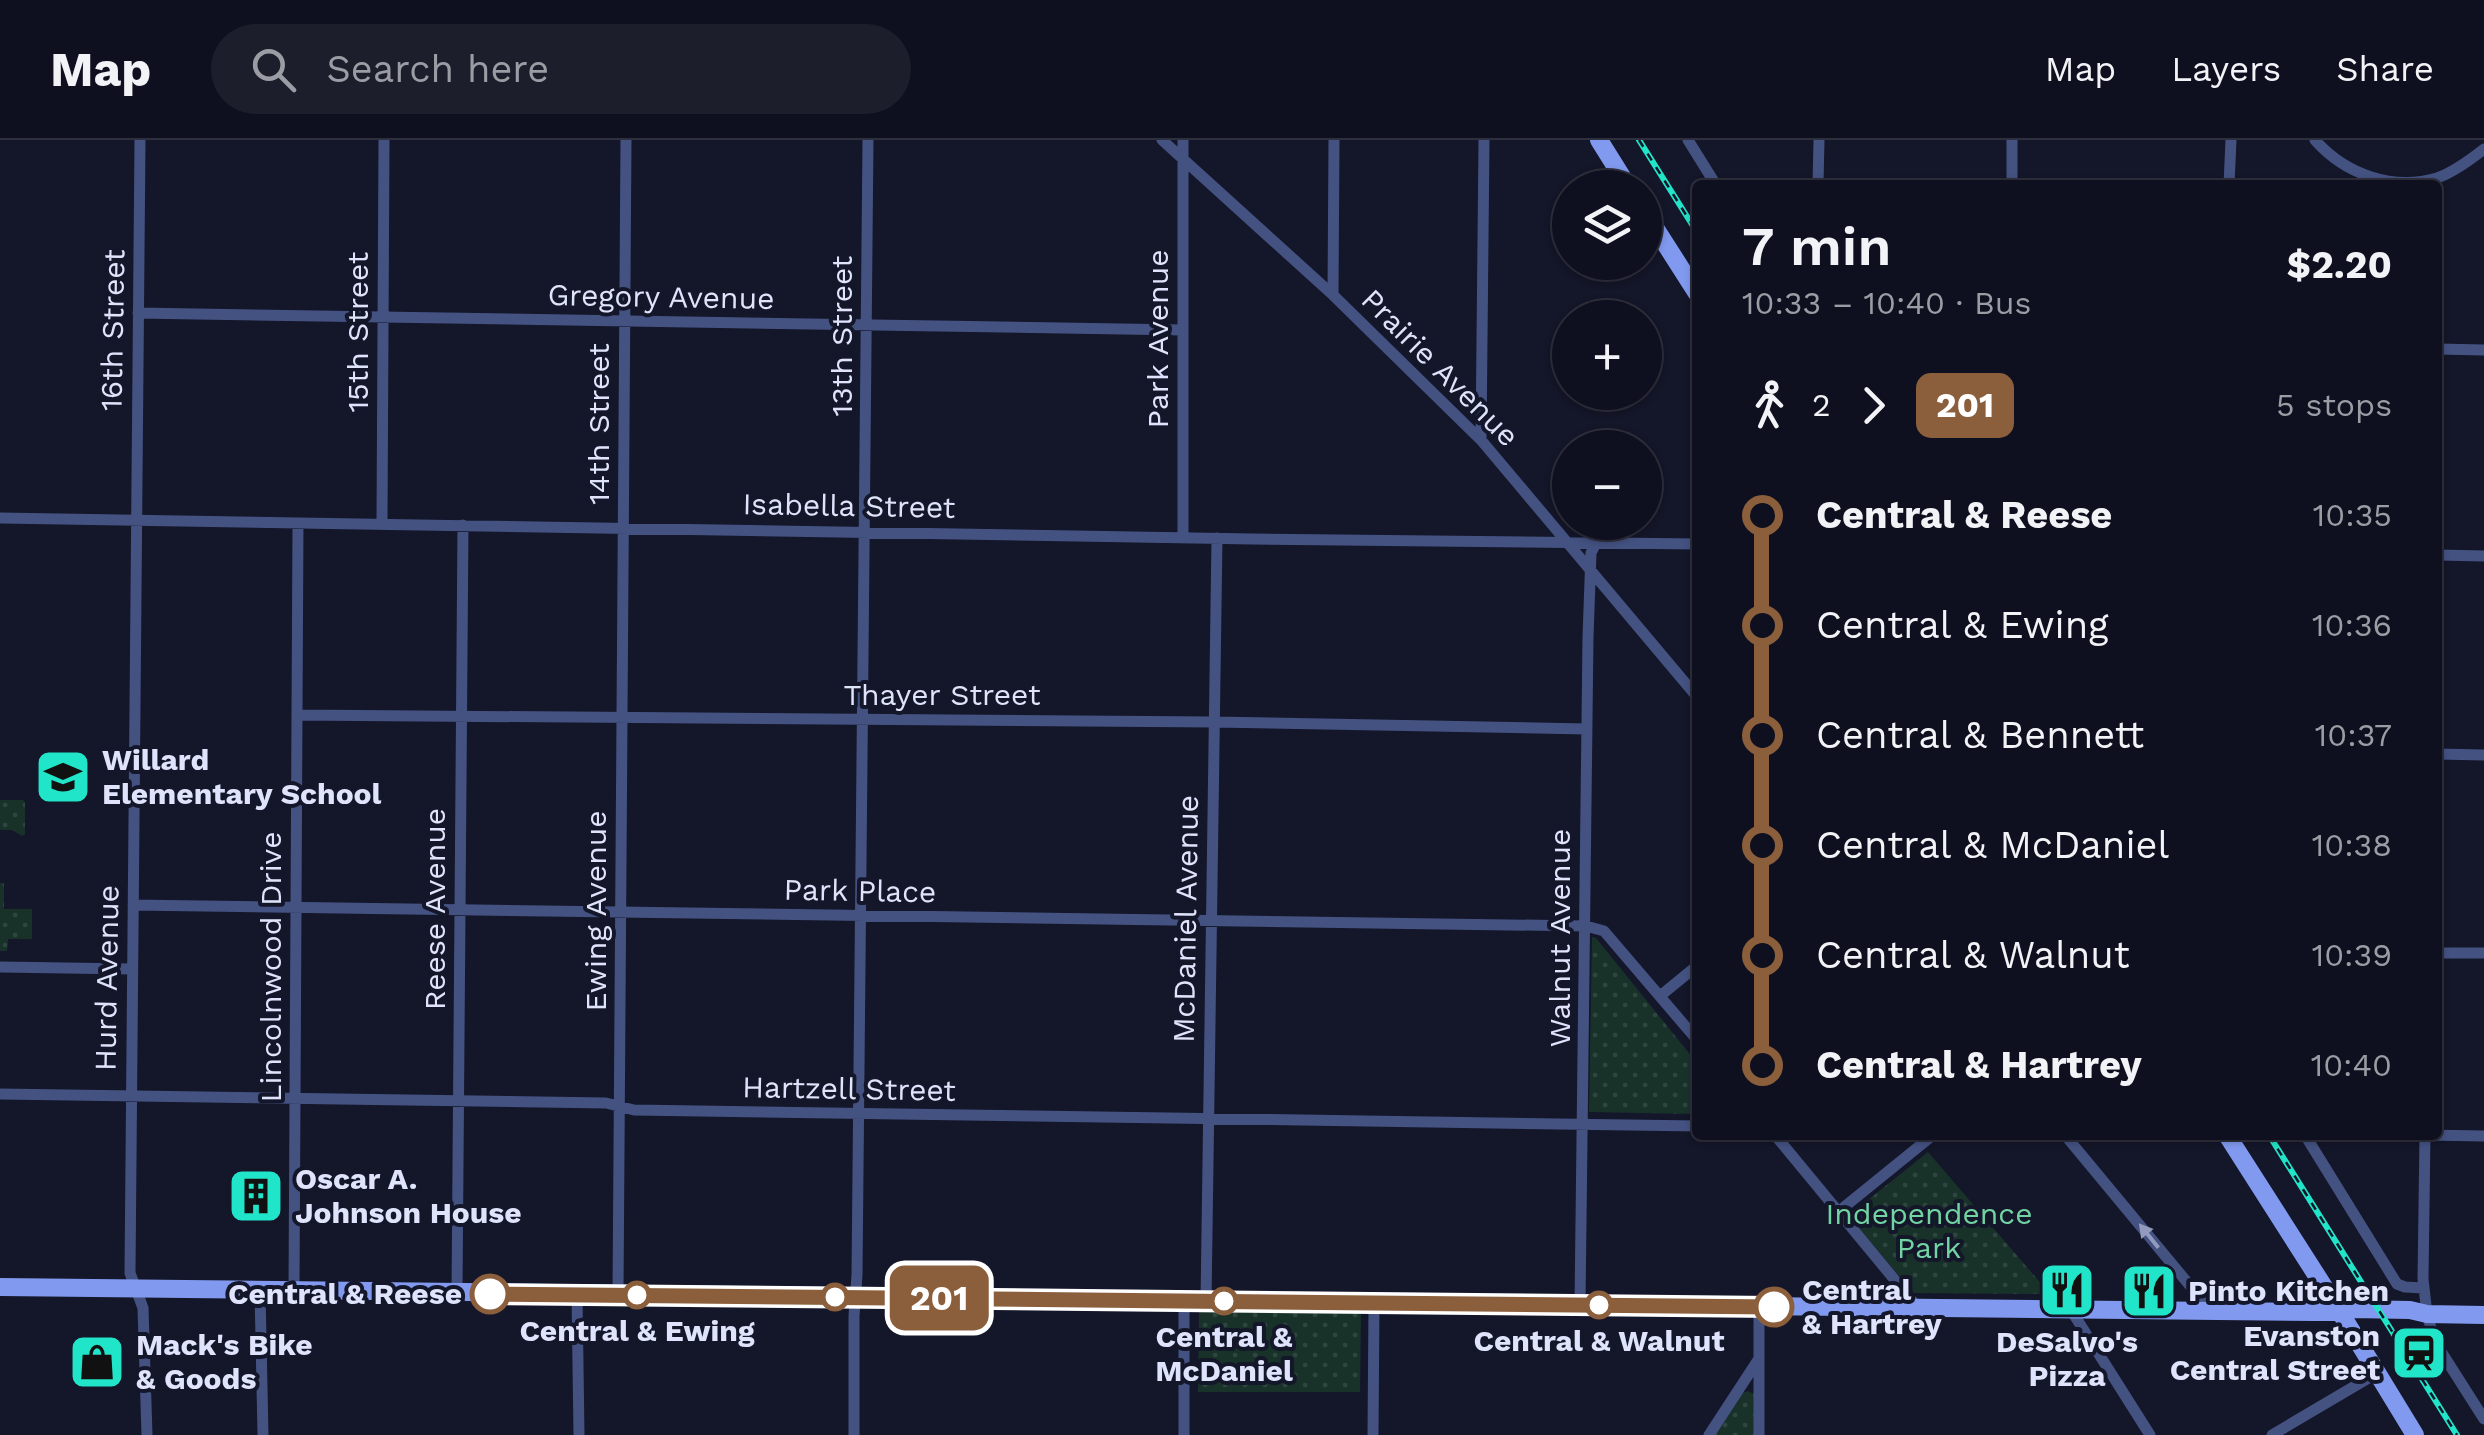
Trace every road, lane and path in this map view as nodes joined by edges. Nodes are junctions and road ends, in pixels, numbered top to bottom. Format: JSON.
{"nodes":[{"id":1,"x":140,"y":140,"type":"edge"},
{"id":2,"x":384,"y":140,"type":"edge"},
{"id":3,"x":626,"y":140,"type":"edge"},
{"id":4,"x":868,"y":140,"type":"edge"},
{"id":5,"x":1162,"y":140,"type":"edge"},
{"id":6,"x":1183,"y":140,"type":"edge"},
{"id":7,"x":1334,"y":140,"type":"edge"},
{"id":8,"x":1484,"y":140,"type":"edge"},
{"id":9,"x":1599,"y":140,"type":"edge"},
{"id":10,"x":1688,"y":140,"type":"edge"},
{"id":11,"x":1819,"y":140,"type":"edge"},
{"id":12,"x":2012,"y":140,"type":"edge"},
{"id":13,"x":2230,"y":140,"type":"edge"},
{"id":14,"x":2315,"y":140,"type":"edge"},
{"id":15,"x":2484,"y":149,"type":"edge"},
{"id":16,"x":1184,"y":159,"type":"junction"},
{"id":17,"x":1618,"y":170,"type":"edge"},
{"id":18,"x":1713,"y":180,"type":"edge"},
{"id":19,"x":1818,"y":180,"type":"edge"},
{"id":20,"x":2012,"y":180,"type":"edge"},
{"id":21,"x":2229,"y":180,"type":"edge"},
{"id":22,"x":2381,"y":180,"type":"edge"},
{"id":23,"x":2440,"y":180,"type":"edge"},
{"id":24,"x":1662,"y":239,"type":"edge"},
{"id":25,"x":1692,"y":286,"type":"edge"},
{"id":26,"x":1332,"y":295,"type":"junction"},
{"id":27,"x":138,"y":313,"type":"junction"},
{"id":28,"x":383,"y":317,"type":"junction"},
{"id":29,"x":625,"y":321,"type":"junction"},
{"id":30,"x":867,"y":325,"type":"junction"},
{"id":31,"x":1183,"y":330,"type":"junction"},
{"id":32,"x":2442,"y":349,"type":"edge"},
{"id":33,"x":2484,"y":350,"type":"edge"},
{"id":34,"x":1481,"y":440,"type":"junction"},
{"id":35,"x":0,"y":518,"type":"edge"},
{"id":36,"x":136,"y":520,"type":"junction"},
{"id":37,"x":298,"y":523,"type":"junction"},
{"id":38,"x":382,"y":524,"type":"junction"},
{"id":39,"x":463,"y":526,"type":"junction"},
{"id":40,"x":624,"y":528,"type":"junction"},
{"id":41,"x":865,"y":532,"type":"junction"},
{"id":42,"x":1183,"y":538,"type":"junction"},
{"id":43,"x":1216,"y":538,"type":"junction"},
{"id":44,"x":1566,"y":543,"type":"junction"},
{"id":45,"x":1596,"y":543,"type":"junction"},
{"id":46,"x":1692,"y":544,"type":"edge"},
{"id":47,"x":2442,"y":555,"type":"edge"},
{"id":48,"x":2484,"y":556,"type":"edge"},
{"id":49,"x":1590,"y":572,"type":"junction"},
{"id":50,"x":1692,"y":691,"type":"edge"},
{"id":51,"x":297,"y":715,"type":"junction"},
{"id":52,"x":462,"y":718,"type":"junction"},
{"id":53,"x":622,"y":719,"type":"junction"},
{"id":54,"x":863,"y":720,"type":"junction"},
{"id":55,"x":1214,"y":722,"type":"junction"},
{"id":56,"x":1587,"y":728,"type":"junction"},
{"id":57,"x":2442,"y":754,"type":"edge"},
{"id":58,"x":2484,"y":755,"type":"edge"},
{"id":59,"x":133,"y":905,"type":"junction"},
{"id":60,"x":296,"y":907,"type":"junction"},
{"id":61,"x":460,"y":910,"type":"junction"},
{"id":62,"x":621,"y":912,"type":"junction"},
{"id":63,"x":861,"y":916,"type":"junction"},
{"id":64,"x":1211,"y":921,"type":"junction"},
{"id":65,"x":1586,"y":926,"type":"junction"},
{"id":66,"x":2442,"y":953,"type":"edge"},
{"id":67,"x":2484,"y":954,"type":"edge"},
{"id":68,"x":0,"y":968,"type":"edge"},
{"id":69,"x":132,"y":969,"type":"junction"},
{"id":70,"x":1692,"y":970,"type":"edge"},
{"id":71,"x":1660,"y":996,"type":"junction"},
{"id":72,"x":1692,"y":1035,"type":"edge"},
{"id":73,"x":0,"y":1094,"type":"edge"},
{"id":74,"x":130,"y":1096,"type":"junction"},
{"id":75,"x":295,"y":1098,"type":"junction"},
{"id":76,"x":458,"y":1101,"type":"junction"},
{"id":77,"x":620,"y":1107,"type":"junction"},
{"id":78,"x":859,"y":1114,"type":"junction"},
{"id":79,"x":1208,"y":1120,"type":"junction"},
{"id":80,"x":1583,"y":1126,"type":"junction"},
{"id":81,"x":1692,"y":1126,"type":"edge"},
{"id":82,"x":2442,"y":1135,"type":"edge"},
{"id":83,"x":2484,"y":1136,"type":"edge"},
{"id":84,"x":1778,"y":1140,"type":"edge"},
{"id":85,"x":1927,"y":1140,"type":"edge"},
{"id":86,"x":2069,"y":1140,"type":"edge"},
{"id":87,"x":2230,"y":1140,"type":"edge"},
{"id":88,"x":2308,"y":1140,"type":"edge"},
{"id":89,"x":2425,"y":1140,"type":"edge"},
{"id":90,"x":1838,"y":1212,"type":"junction"},
{"id":91,"x":0,"y":1287,"type":"edge"},
{"id":92,"x":2423,"y":1288,"type":"junction"},
{"id":93,"x":135,"y":1289,"type":"junction"},
{"id":94,"x":260,"y":1291,"type":"junction"},
{"id":95,"x":294,"y":1292,"type":"junction"},
{"id":96,"x":457,"y":1293,"type":"junction"},
{"id":97,"x":577,"y":1294,"type":"junction"},
{"id":98,"x":618,"y":1295,"type":"junction"},
{"id":99,"x":855,"y":1297,"type":"junction"},
{"id":100,"x":1184,"y":1301,"type":"junction"},
{"id":101,"x":1206,"y":1301,"type":"junction"},
{"id":102,"x":1374,"y":1302,"type":"junction"},
{"id":103,"x":1580,"y":1305,"type":"junction"},
{"id":104,"x":1759,"y":1306,"type":"junction"},
{"id":105,"x":1918,"y":1308,"type":"junction"},
{"id":106,"x":2071,"y":1310,"type":"junction"},
{"id":107,"x":2211,"y":1311,"type":"junction"},
{"id":108,"x":2340,"y":1312,"type":"junction"},
{"id":109,"x":2426,"y":1314,"type":"junction"},
{"id":110,"x":2484,"y":1315,"type":"edge"},
{"id":111,"x":1758,"y":1360,"type":"junction"},
{"id":112,"x":2376,"y":1372,"type":"junction"},
{"id":113,"x":2484,"y":1419,"type":"edge"},
{"id":114,"x":147,"y":1435,"type":"edge"},
{"id":115,"x":263,"y":1435,"type":"edge"},
{"id":116,"x":579,"y":1435,"type":"edge"},
{"id":117,"x":854,"y":1435,"type":"edge"},
{"id":118,"x":1184,"y":1435,"type":"edge"},
{"id":119,"x":1373,"y":1435,"type":"edge"},
{"id":120,"x":1709,"y":1435,"type":"edge"},
{"id":121,"x":1759,"y":1435,"type":"edge"},
{"id":122,"x":2150,"y":1435,"type":"edge"},
{"id":123,"x":2272,"y":1435,"type":"edge"},
{"id":124,"x":2414,"y":1435,"type":"edge"}],
"edges":[{"from":1,"to":27,"type":"street","name":"16th Street"},
{"from":2,"to":28,"type":"street","name":"15th Street"},
{"from":3,"to":29,"type":"street","name":"14th Street"},
{"from":4,"to":30,"type":"street","name":"13th Street"},
{"from":5,"to":16,"type":"street","name":"Prairie Avenue"},
{"from":6,"to":16,"type":"street","name":"Park Avenue"},
{"from":7,"to":26,"type":"street"},
{"from":8,"to":34,"type":"street"},
{"from":9,"to":17,"type":"main road"},
{"from":10,"to":18,"type":"street"},
{"from":11,"to":19,"type":"street"},
{"from":12,"to":20,"type":"street"},
{"from":13,"to":21,"type":"street"},
{"from":14,"to":22,"type":"street"},
{"from":15,"to":23,"type":"street"},
{"from":16,"to":26,"type":"street","name":"Prairie Avenue"},
{"from":16,"to":31,"type":"street","name":"Park Avenue"},
{"from":24,"to":25,"type":"main road"},
{"from":26,"to":34,"type":"street","name":"Prairie Avenue"},
{"from":27,"to":28,"type":"street","name":"Gregory Avenue"},
{"from":27,"to":36,"type":"street","name":"16th Street"},
{"from":28,"to":29,"type":"street","name":"Gregory Avenue"},
{"from":28,"to":38,"type":"street","name":"15th Street"},
{"from":29,"to":30,"type":"street","name":"Gregory Avenue"},
{"from":29,"to":40,"type":"street","name":"14th Street"},
{"from":30,"to":31,"type":"street","name":"Gregory Avenue"},
{"from":30,"to":41,"type":"street","name":"13th Street"},
{"from":31,"to":42,"type":"street","name":"Park Avenue"},
{"from":32,"to":33,"type":"street"},
{"from":34,"to":44,"type":"street","name":"Prairie Avenue"},
{"from":35,"to":36,"type":"street","name":"Isabella Street"},
{"from":36,"to":37,"type":"street","name":"Isabella Street"},
{"from":36,"to":59,"type":"street","name":"Hurd Avenue"},
{"from":37,"to":38,"type":"street","name":"Isabella Street"},
{"from":37,"to":51,"type":"street","name":"Lincolnwood Drive"},
{"from":38,"to":39,"type":"street","name":"Isabella Street"},
{"from":39,"to":40,"type":"street","name":"Isabella Street"},
{"from":39,"to":52,"type":"street","name":"Reese Avenue"},
{"from":40,"to":41,"type":"street","name":"Isabella Street"},
{"from":40,"to":53,"type":"street","name":"Ewing Avenue"},
{"from":41,"to":42,"type":"street","name":"Isabella Street"},
{"from":41,"to":54,"type":"street","name":"13th Street"},
{"from":42,"to":43,"type":"street","name":"Isabella Street"},
{"from":43,"to":44,"type":"street","name":"Isabella Street"},
{"from":43,"to":55,"type":"street","name":"McDaniel Avenue"},
{"from":44,"to":45,"type":"street","name":"Isabella Street"},
{"from":44,"to":49,"type":"street","name":"Prairie Avenue"},
{"from":45,"to":46,"type":"street","name":"Isabella Street"},
{"from":45,"to":49,"type":"street","name":"Walnut Avenue"},
{"from":47,"to":48,"type":"street"},
{"from":49,"to":50,"type":"street","name":"Prairie Avenue"},
{"from":49,"to":56,"type":"street","name":"Walnut Avenue"},
{"from":51,"to":52,"type":"street","name":"Thayer Street"},
{"from":51,"to":60,"type":"street","name":"Lincolnwood Drive"},
{"from":52,"to":53,"type":"street","name":"Thayer Street"},
{"from":52,"to":61,"type":"street","name":"Reese Avenue"},
{"from":53,"to":54,"type":"street","name":"Thayer Street"},
{"from":53,"to":62,"type":"street","name":"Ewing Avenue"},
{"from":54,"to":55,"type":"street","name":"Thayer Street"},
{"from":54,"to":63,"type":"street","name":"13th Street"},
{"from":55,"to":56,"type":"street","name":"Thayer Street"},
{"from":55,"to":64,"type":"street","name":"McDaniel Avenue"},
{"from":56,"to":65,"type":"street","name":"Walnut Avenue"},
{"from":57,"to":58,"type":"street"},
{"from":59,"to":60,"type":"street","name":"Park Place"},
{"from":59,"to":69,"type":"street","name":"Hurd Avenue"},
{"from":60,"to":61,"type":"street","name":"Park Place"},
{"from":60,"to":75,"type":"street","name":"Lincolnwood Drive"},
{"from":61,"to":62,"type":"street","name":"Park Place"},
{"from":61,"to":76,"type":"street","name":"Reese Avenue"},
{"from":62,"to":63,"type":"street","name":"Park Place"},
{"from":62,"to":77,"type":"street","name":"Ewing Avenue"},
{"from":63,"to":64,"type":"street","name":"Park Place"},
{"from":63,"to":78,"type":"street","name":"13th Street"},
{"from":64,"to":65,"type":"street","name":"Park Place"},
{"from":64,"to":79,"type":"street","name":"McDaniel Avenue"},
{"from":65,"to":71,"type":"street"},
{"from":65,"to":80,"type":"street","name":"Walnut Avenue"},
{"from":66,"to":67,"type":"street"},
{"from":68,"to":69,"type":"street"},
{"from":69,"to":74,"type":"street","name":"Hurd Avenue"},
{"from":70,"to":71,"type":"street"},
{"from":71,"to":72,"type":"street"},
{"from":73,"to":74,"type":"street","name":"Hartzell Street"},
{"from":74,"to":75,"type":"street","name":"Hartzell Street"},
{"from":74,"to":93,"type":"street","name":"Hurd Avenue"},
{"from":75,"to":76,"type":"street","name":"Hartzell Street"},
{"from":75,"to":95,"type":"street","name":"Lincolnwood Drive"},
{"from":76,"to":77,"type":"street","name":"Hartzell Street"},
{"from":76,"to":96,"type":"street","name":"Reese Avenue"},
{"from":77,"to":78,"type":"street","name":"Hartzell Street"},
{"from":77,"to":98,"type":"street","name":"Ewing Avenue"},
{"from":78,"to":79,"type":"street","name":"Hartzell Street"},
{"from":78,"to":99,"type":"street","name":"13th Street"},
{"from":79,"to":80,"type":"street","name":"Hartzell Street"},
{"from":79,"to":101,"type":"street","name":"McDaniel Avenue"},
{"from":80,"to":81,"type":"street","name":"Hartzell Street"},
{"from":80,"to":103,"type":"street","name":"Walnut Avenue"},
{"from":82,"to":83,"type":"street"},
{"from":84,"to":90,"type":"street"},
{"from":85,"to":90,"type":"street"},
{"from":107,"to":86,"type":"street","one_way":true},
{"from":87,"to":108,"type":"main road"},
{"from":88,"to":92,"type":"street"},
{"from":89,"to":92,"type":"street"},
{"from":90,"to":105,"type":"street"},
{"from":91,"to":93,"type":"main road"},
{"from":92,"to":109,"type":"street"},
{"from":93,"to":94,"type":"main road"},
{"from":93,"to":114,"type":"street","name":"Hurd Avenue"},
{"from":94,"to":95,"type":"main road"},
{"from":94,"to":115,"type":"street"},
{"from":95,"to":96,"type":"main road"},
{"from":96,"to":97,"type":"main road"},
{"from":97,"to":98,"type":"main road"},
{"from":97,"to":116,"type":"street"},
{"from":98,"to":99,"type":"main road"},
{"from":99,"to":100,"type":"main road"},
{"from":99,"to":117,"type":"street","name":"13th Street"},
{"from":100,"to":101,"type":"main road"},
{"from":100,"to":118,"type":"street"},
{"from":101,"to":102,"type":"main road"},
{"from":102,"to":103,"type":"main road"},
{"from":102,"to":119,"type":"street"},
{"from":103,"to":104,"type":"main road"},
{"from":104,"to":105,"type":"main road"},
{"from":104,"to":111,"type":"street"},
{"from":105,"to":106,"type":"main road"},
{"from":106,"to":107,"type":"main road"},
{"from":106,"to":122,"type":"street"},
{"from":107,"to":108,"type":"main road"},
{"from":108,"to":109,"type":"main road"},
{"from":108,"to":112,"type":"main road"},
{"from":109,"to":110,"type":"main road"},
{"from":109,"to":113,"type":"street"},
{"from":111,"to":120,"type":"street"},
{"from":111,"to":121,"type":"street"},
{"from":112,"to":123,"type":"street"},
{"from":112,"to":124,"type":"main road"}]}
